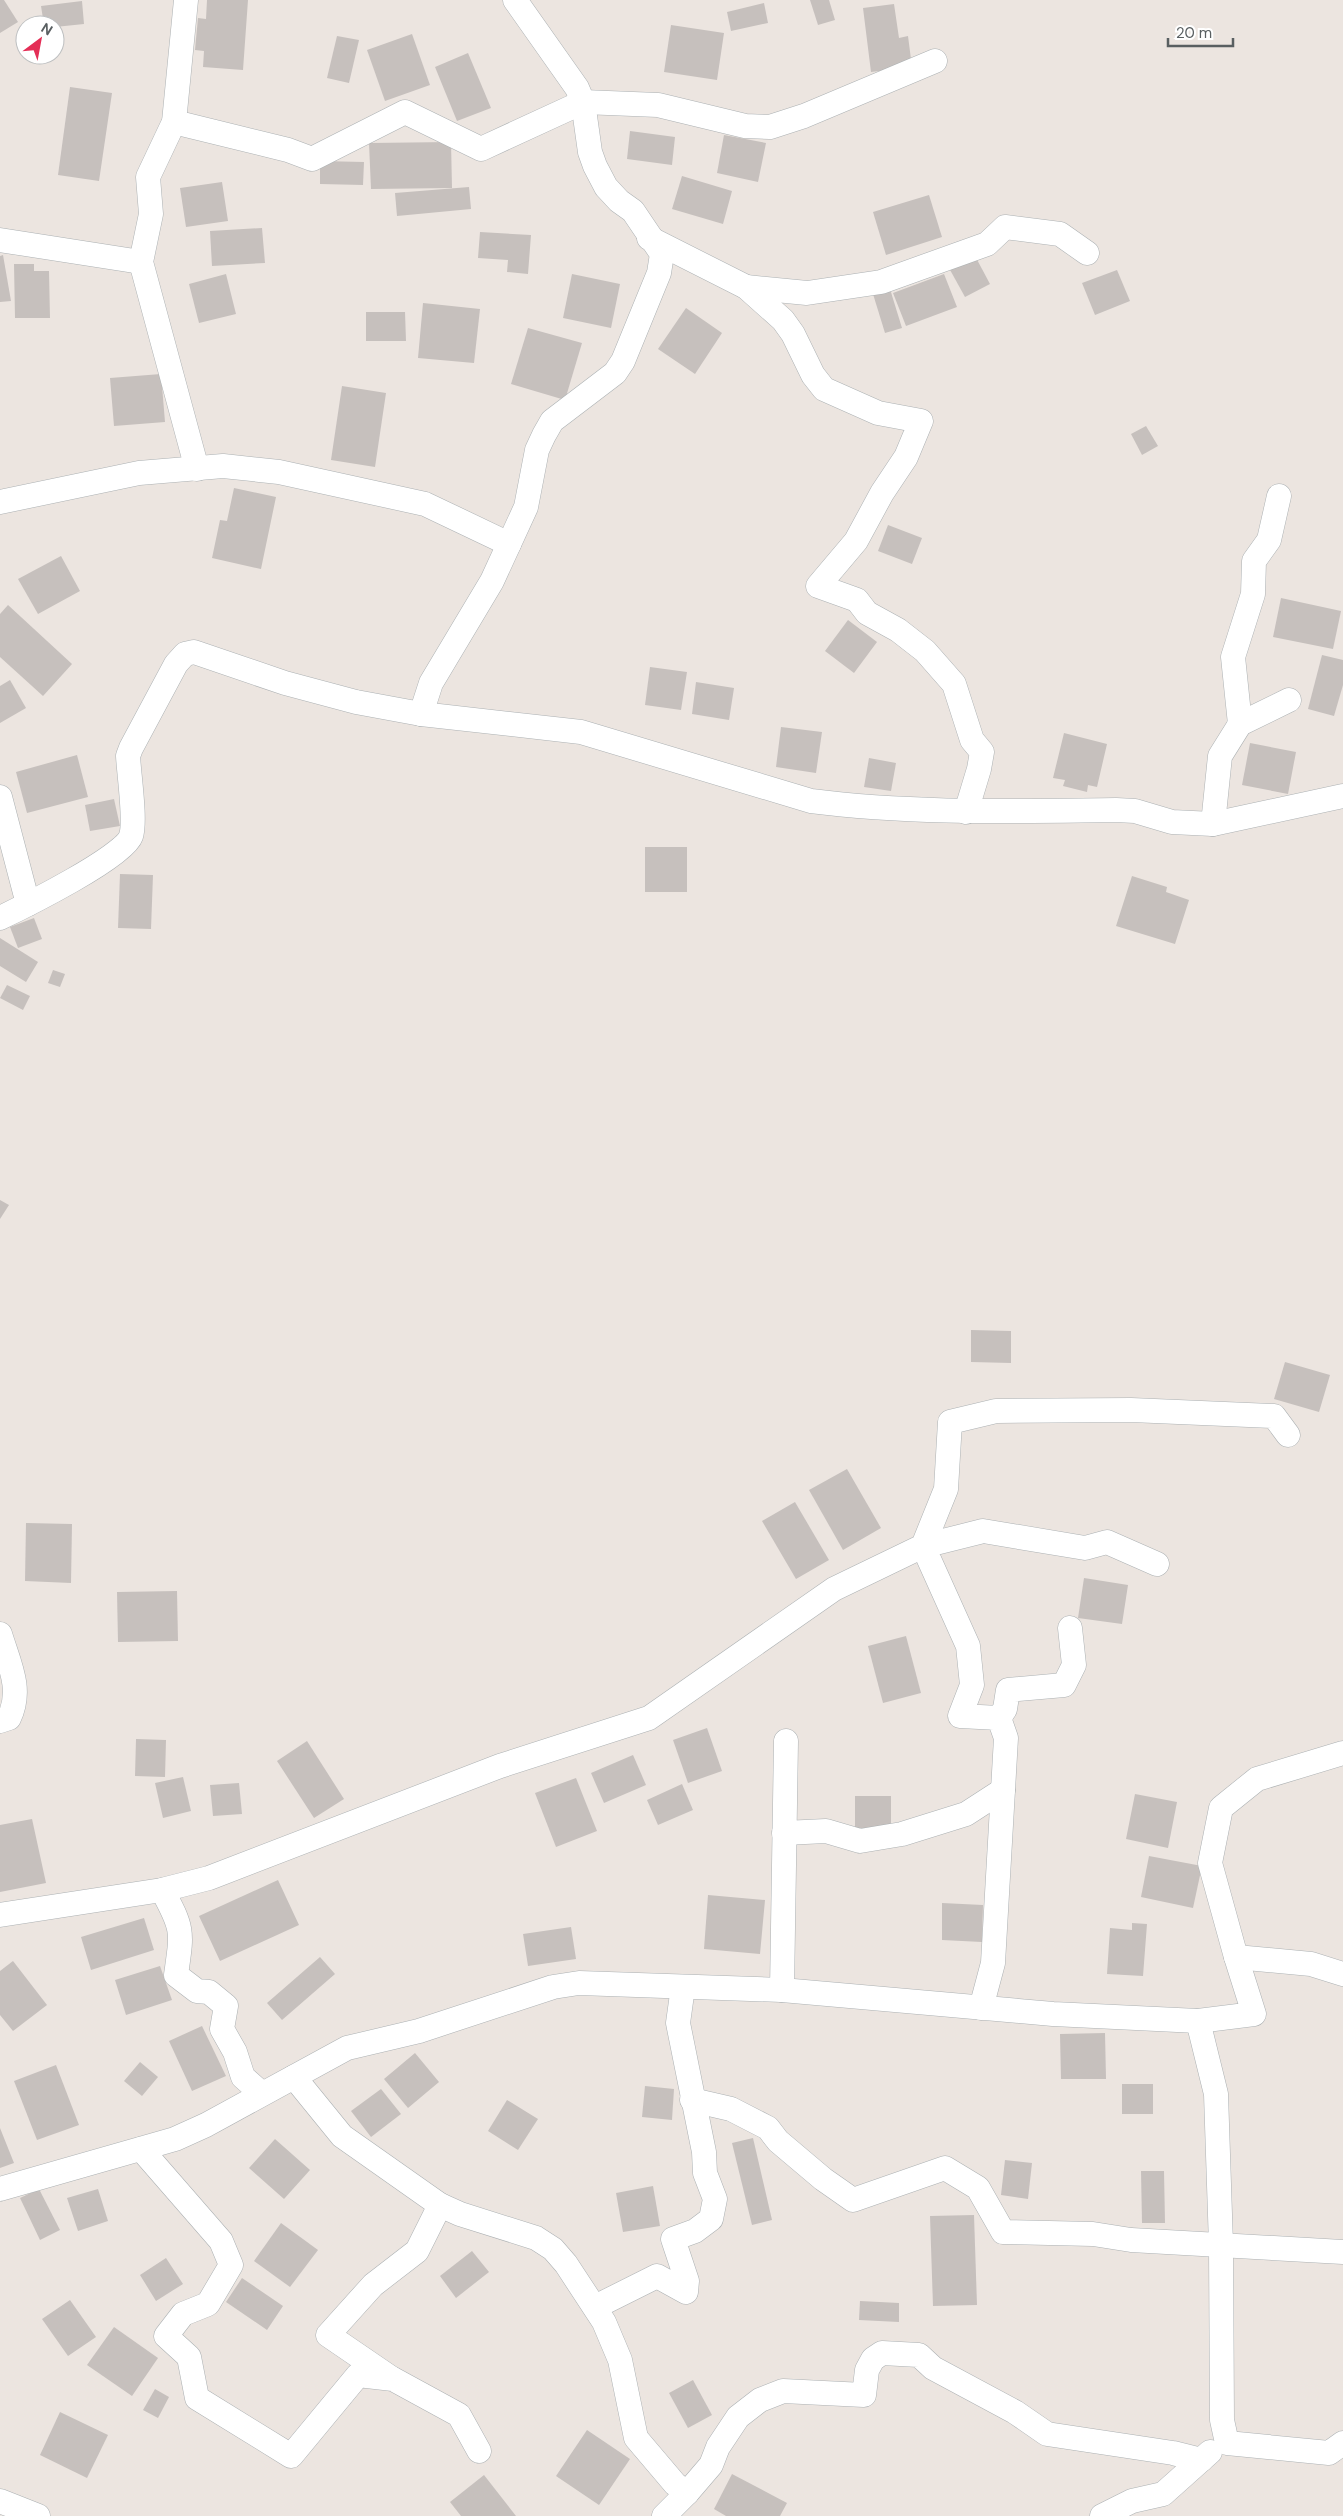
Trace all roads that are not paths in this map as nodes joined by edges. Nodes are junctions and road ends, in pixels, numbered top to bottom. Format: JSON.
{"nodes":[{"id":1,"x":186,"y":0,"type":"edge"},
{"id":2,"x":515,"y":0,"type":"edge"},
{"id":3,"x":935,"y":62,"type":"dead end"},
{"id":4,"x":583,"y":102,"type":"junction"},
{"id":5,"x":174,"y":122,"type":"junction"},
{"id":6,"x":649,"y":238,"type":"junction"},
{"id":7,"x":0,"y":240,"type":"edge"},
{"id":8,"x":1087,"y":253,"type":"dead end"},
{"id":9,"x":141,"y":262,"type":"junction"},
{"id":10,"x":746,"y":287,"type":"junction"},
{"id":11,"x":197,"y":469,"type":"junction"},
{"id":12,"x":1279,"y":496,"type":"dead end"},
{"id":13,"x":0,"y":502,"type":"edge"},
{"id":14,"x":509,"y":544,"type":"junction"},
{"id":15,"x":1289,"y":700,"type":"dead end"},
{"id":16,"x":421,"y":714,"type":"junction"},
{"id":17,"x":1240,"y":724,"type":"junction"},
{"id":18,"x":1343,"y":796,"type":"edge"},
{"id":19,"x":0,"y":797,"type":"edge"},
{"id":20,"x":966,"y":812,"type":"junction"},
{"id":21,"x":1213,"y":824,"type":"junction"},
{"id":22,"x":28,"y":904,"type":"junction"},
{"id":23,"x":0,"y":918,"type":"edge"},
{"id":24,"x":1288,"y":1435,"type":"dead end"},
{"id":25,"x":923,"y":1546,"type":"junction"},
{"id":26,"x":1157,"y":1564,"type":"dead end"},
{"id":27,"x":1070,"y":1628,"type":"dead end"},
{"id":28,"x":0,"y":1634,"type":"edge"},
{"id":29,"x":999,"y":1718,"type":"junction"},
{"id":30,"x":0,"y":1721,"type":"edge"},
{"id":31,"x":786,"y":1741,"type":"dead end"},
{"id":32,"x":1343,"y":1752,"type":"edge"},
{"id":33,"x":1003,"y":1790,"type":"junction"},
{"id":34,"x":784,"y":1833,"type":"junction"},
{"id":35,"x":162,"y":1890,"type":"junction"},
{"id":36,"x":0,"y":1915,"type":"edge"},
{"id":37,"x":1236,"y":1957,"type":"junction"},
{"id":38,"x":1343,"y":1974,"type":"edge"},
{"id":39,"x":682,"y":1987,"type":"junction"},
{"id":40,"x":782,"y":1990,"type":"junction"},
{"id":41,"x":981,"y":2008,"type":"junction"},
{"id":42,"x":1198,"y":2021,"type":"junction"},
{"id":43,"x":294,"y":2077,"type":"junction"},
{"id":44,"x":261,"y":2093,"type":"junction"},
{"id":45,"x":692,"y":2100,"type":"junction"},
{"id":46,"x":141,"y":2149,"type":"junction"},
{"id":47,"x":0,"y":2190,"type":"edge"},
{"id":48,"x":440,"y":2205,"type":"junction"},
{"id":49,"x":1221,"y":2245,"type":"junction"},
{"id":50,"x":1343,"y":2252,"type":"edge"},
{"id":51,"x":595,"y":2307,"type":"junction"},
{"id":52,"x":393,"y":2380,"type":"junction"},
{"id":53,"x":1227,"y":2443,"type":"junction"},
{"id":54,"x":1343,"y":2443,"type":"edge"},
{"id":55,"x":479,"y":2451,"type":"dead end"},
{"id":56,"x":1201,"y":2460,"type":"junction"},
{"id":57,"x":687,"y":2493,"type":"junction"},
{"id":58,"x":0,"y":2502,"type":"edge"},
{"id":59,"x":38,"y":2516,"type":"edge"},
{"id":60,"x":664,"y":2516,"type":"edge"},
{"id":61,"x":1102,"y":2516,"type":"edge"}],
"edges":[{"from":1,"to":5,"type":"street"},
{"from":2,"to":4,"type":"street"},
{"from":3,"to":4,"type":"street"},
{"from":4,"to":5,"type":"street"},
{"from":4,"to":6,"type":"street"},
{"from":5,"to":9,"type":"street"},
{"from":6,"to":10,"type":"street"},
{"from":6,"to":14,"type":"street"},
{"from":7,"to":9,"type":"street"},
{"from":8,"to":10,"type":"street"},
{"from":9,"to":11,"type":"street"},
{"from":10,"to":20,"type":"street"},
{"from":11,"to":13,"type":"street"},
{"from":11,"to":14,"type":"street"},
{"from":12,"to":17,"type":"street"},
{"from":14,"to":16,"type":"street"},
{"from":15,"to":17,"type":"street"},
{"from":16,"to":20,"type":"street"},
{"from":16,"to":22,"type":"street"},
{"from":17,"to":21,"type":"street"},
{"from":18,"to":21,"type":"street"},
{"from":19,"to":22,"type":"street"},
{"from":20,"to":21,"type":"street"},
{"from":22,"to":23,"type":"street"},
{"from":24,"to":25,"type":"street"},
{"from":25,"to":26,"type":"street"},
{"from":25,"to":29,"type":"street"},
{"from":25,"to":35,"type":"street"},
{"from":27,"to":29,"type":"street"},
{"from":28,"to":30,"type":"street"},
{"from":29,"to":33,"type":"street"},
{"from":31,"to":34,"type":"street"},
{"from":32,"to":37,"type":"street"},
{"from":33,"to":34,"type":"street"},
{"from":33,"to":41,"type":"street"},
{"from":34,"to":40,"type":"street"},
{"from":35,"to":36,"type":"street"},
{"from":35,"to":44,"type":"street"},
{"from":37,"to":38,"type":"street"},
{"from":37,"to":42,"type":"street"},
{"from":39,"to":40,"type":"street"},
{"from":39,"to":43,"type":"street"},
{"from":39,"to":45,"type":"street"},
{"from":40,"to":41,"type":"street"},
{"from":41,"to":42,"type":"street"},
{"from":42,"to":49,"type":"street"},
{"from":43,"to":44,"type":"street"},
{"from":43,"to":48,"type":"street"},
{"from":44,"to":46,"type":"street"},
{"from":45,"to":49,"type":"street"},
{"from":45,"to":51,"type":"street"},
{"from":46,"to":47,"type":"street"},
{"from":46,"to":52,"type":"street"},
{"from":48,"to":51,"type":"street"},
{"from":48,"to":52,"type":"street"},
{"from":49,"to":50,"type":"street"},
{"from":49,"to":53,"type":"street"},
{"from":51,"to":57,"type":"street"},
{"from":52,"to":55,"type":"street"},
{"from":53,"to":54,"type":"street"},
{"from":53,"to":56,"type":"street"},
{"from":56,"to":57,"type":"street"},
{"from":56,"to":61,"type":"street"},
{"from":57,"to":60,"type":"street"},
{"from":58,"to":59,"type":"street"}]}
